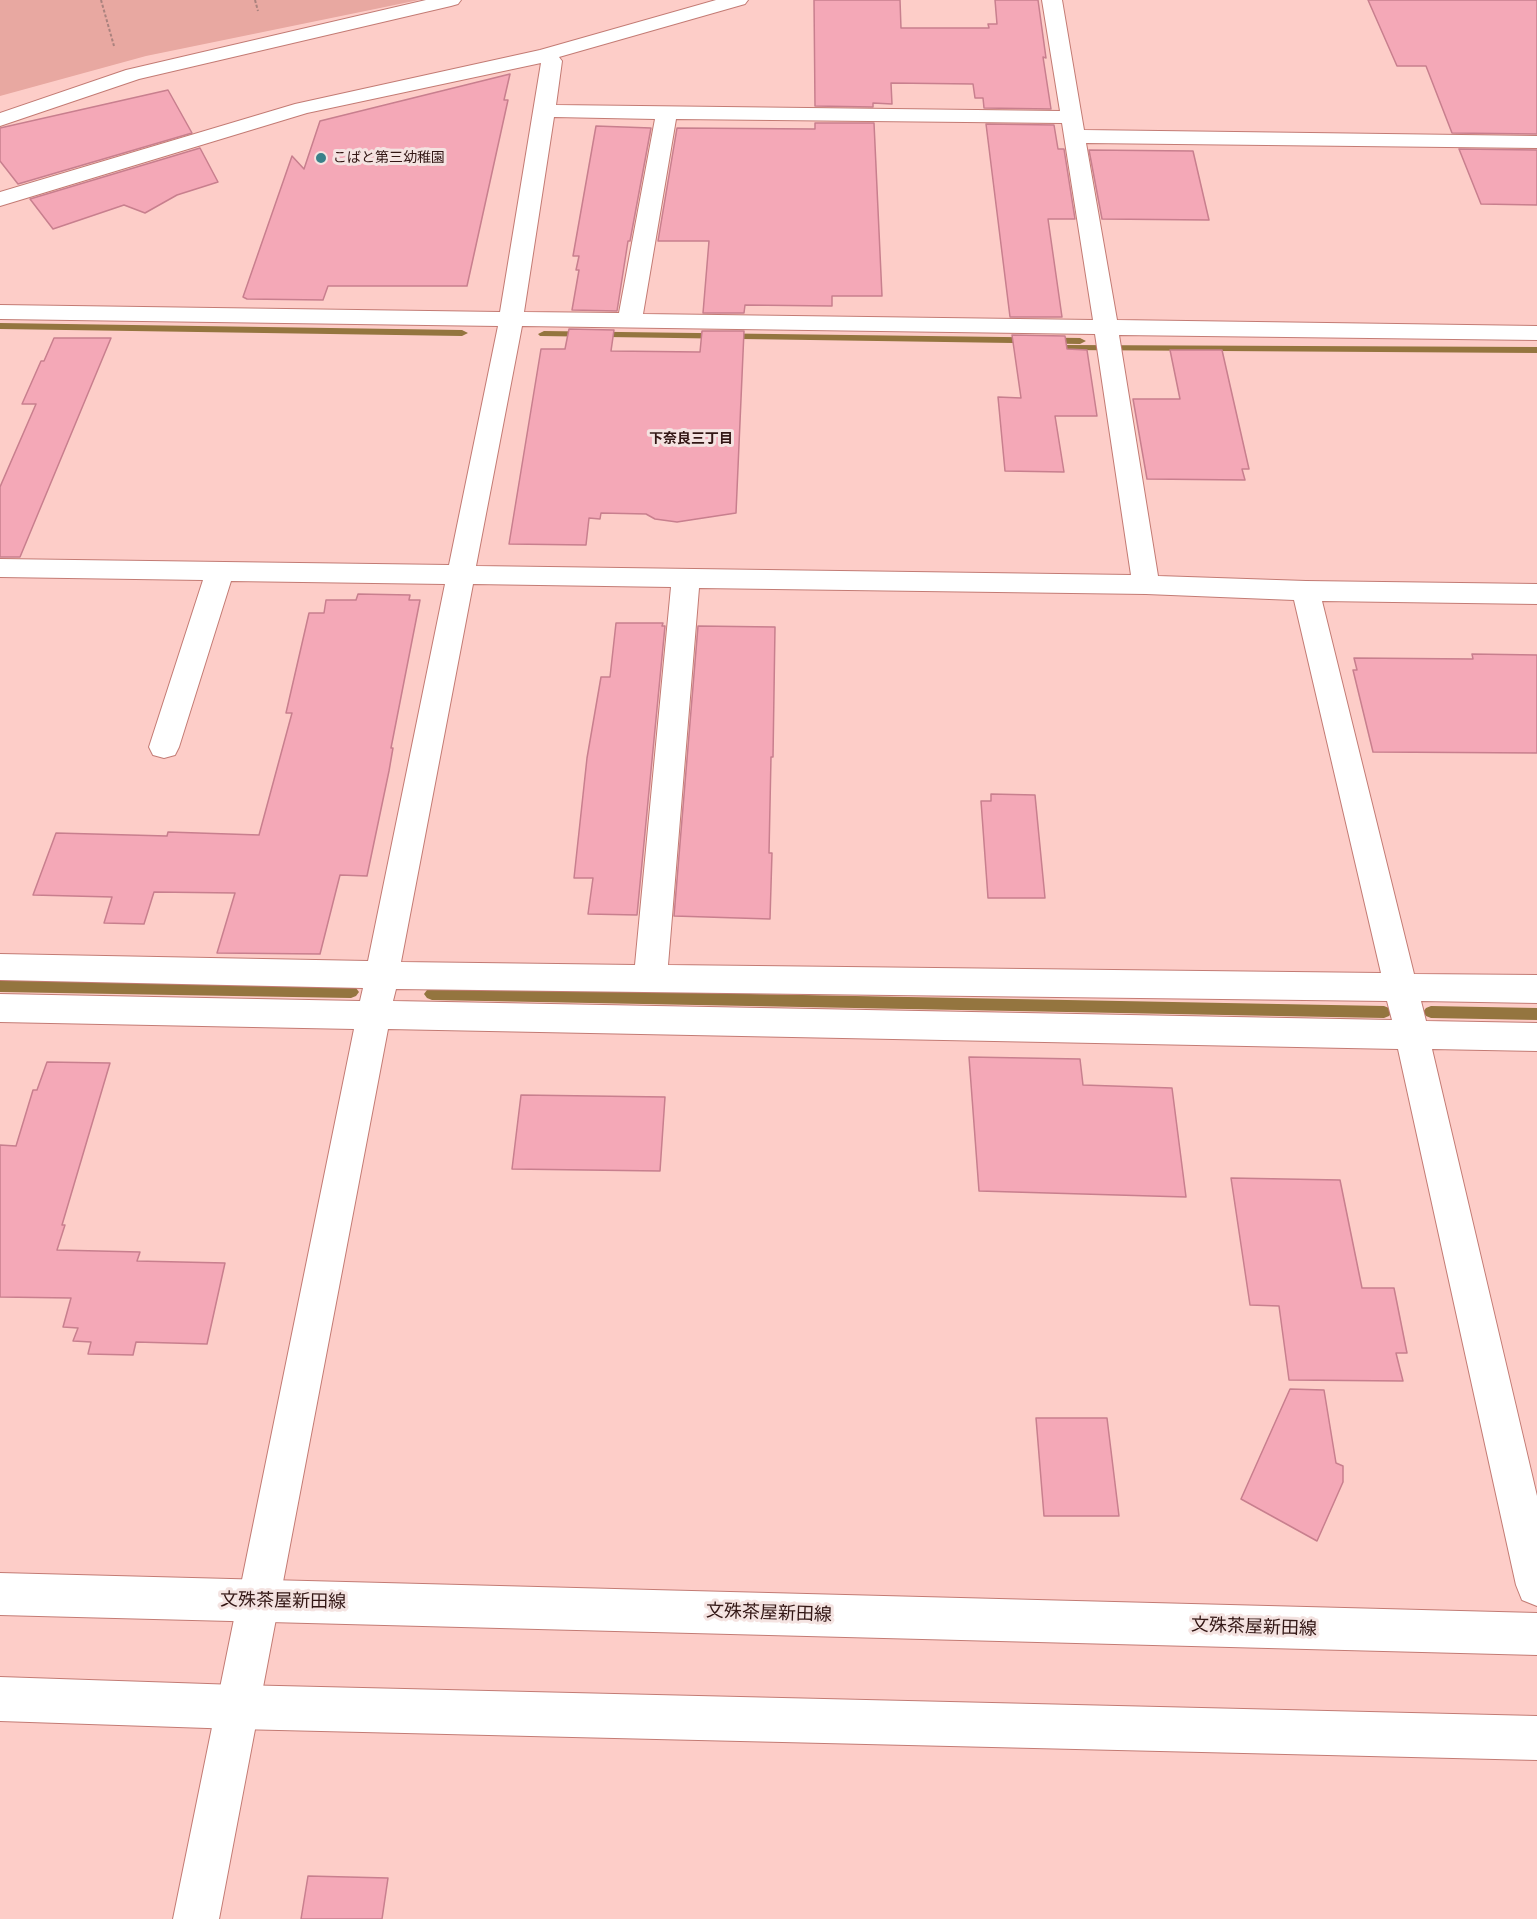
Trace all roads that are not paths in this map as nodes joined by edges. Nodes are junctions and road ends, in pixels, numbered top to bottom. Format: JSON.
{"nodes":[{"id":1,"x":452,"y":0,"type":"edge"},
{"id":2,"x":738,"y":0,"type":"edge"},
{"id":3,"x":1052,"y":0,"type":"edge"},
{"id":4,"x":544,"y":55,"type":"junction"},
{"id":5,"x":545,"y":111,"type":"junction"},
{"id":6,"x":668,"y":112,"type":"junction"},
{"id":7,"x":0,"y":120,"type":"edge"},
{"id":8,"x":1072,"y":127,"type":"junction"},
{"id":9,"x":1537,"y":142,"type":"edge"},
{"id":10,"x":0,"y":199,"type":"edge"},
{"id":11,"x":0,"y":312,"type":"edge"},
{"id":12,"x":511,"y":319,"type":"junction"},
{"id":13,"x":630,"y":320,"type":"junction"},
{"id":14,"x":1106,"y":327,"type":"junction"},
{"id":15,"x":1537,"y":333,"type":"edge"},
{"id":16,"x":0,"y":568,"type":"edge"},
{"id":17,"x":220,"y":571,"type":"junction"},
{"id":18,"x":460,"y":574,"type":"junction"},
{"id":19,"x":686,"y":578,"type":"junction"},
{"id":20,"x":1146,"y":585,"type":"junction"},
{"id":21,"x":1306,"y":591,"type":"junction"},
{"id":22,"x":1537,"y":594,"type":"edge"},
{"id":23,"x":164,"y":747,"type":"dead end"},
{"id":24,"x":0,"y":967,"type":"edge"},
{"id":25,"x":381,"y":975,"type":"junction"},
{"id":26,"x":650,"y":978,"type":"junction"},
{"id":27,"x":1401,"y":987,"type":"junction"},
{"id":28,"x":1537,"y":989,"type":"edge"},
{"id":29,"x":0,"y":1008,"type":"edge"},
{"id":30,"x":373,"y":1016,"type":"junction"},
{"id":31,"x":1412,"y":1035,"type":"junction"},
{"id":32,"x":1537,"y":1037,"type":"edge"},
{"id":33,"x":1537,"y":1585,"type":"edge"},
{"id":34,"x":0,"y":1594,"type":"edge"},
{"id":35,"x":257,"y":1600,"type":"junction"},
{"id":36,"x":1537,"y":1634,"type":"edge"},
{"id":37,"x":0,"y":1700,"type":"edge"},
{"id":38,"x":237,"y":1707,"type":"junction"},
{"id":39,"x":1537,"y":1738,"type":"edge"},
{"id":40,"x":196,"y":1919,"type":"edge"}],
"edges":[{"from":1,"to":7,"type":"street"},
{"from":2,"to":4,"type":"street"},
{"from":3,"to":8,"type":"street"},
{"from":4,"to":5,"type":"street"},
{"from":4,"to":10,"type":"street"},
{"from":5,"to":6,"type":"street"},
{"from":5,"to":12,"type":"street"},
{"from":6,"to":8,"type":"street"},
{"from":6,"to":13,"type":"street"},
{"from":8,"to":9,"type":"street"},
{"from":8,"to":14,"type":"street"},
{"from":11,"to":12,"type":"street"},
{"from":12,"to":13,"type":"street"},
{"from":12,"to":18,"type":"street"},
{"from":13,"to":14,"type":"street"},
{"from":14,"to":15,"type":"street"},
{"from":14,"to":20,"type":"street"},
{"from":16,"to":17,"type":"street"},
{"from":17,"to":18,"type":"street"},
{"from":17,"to":23,"type":"street"},
{"from":18,"to":19,"type":"street"},
{"from":18,"to":25,"type":"street"},
{"from":19,"to":20,"type":"street"},
{"from":19,"to":26,"type":"street"},
{"from":20,"to":21,"type":"street"},
{"from":21,"to":22,"type":"street"},
{"from":21,"to":27,"type":"street"},
{"from":24,"to":25,"type":"street"},
{"from":25,"to":26,"type":"street"},
{"from":25,"to":30,"type":"street"},
{"from":26,"to":27,"type":"street"},
{"from":27,"to":28,"type":"street"},
{"from":27,"to":31,"type":"street"},
{"from":29,"to":30,"type":"street"},
{"from":30,"to":31,"type":"street"},
{"from":30,"to":35,"type":"street"},
{"from":31,"to":32,"type":"street"},
{"from":31,"to":33,"type":"street"},
{"from":34,"to":35,"type":"street","name":"文殊茶屋新田線"},
{"from":35,"to":36,"type":"street","name":"文殊茶屋新田線"},
{"from":35,"to":38,"type":"street"},
{"from":37,"to":38,"type":"street"},
{"from":38,"to":39,"type":"street"},
{"from":38,"to":40,"type":"street"}]}
